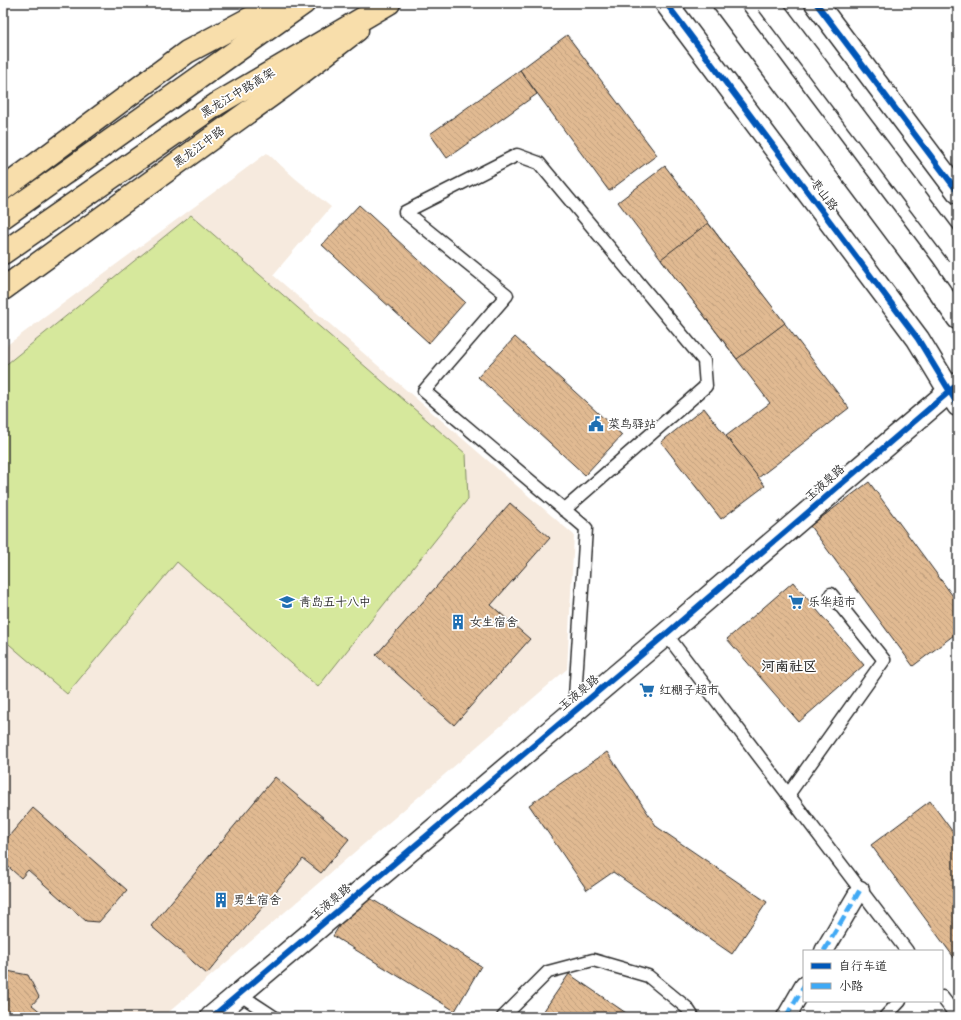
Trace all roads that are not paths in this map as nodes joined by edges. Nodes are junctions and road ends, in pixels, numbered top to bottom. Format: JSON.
{"nodes":[{"id":1,"x":278,"y":3,"type":"edge"},
{"id":2,"x":304,"y":3,"type":"edge"},
{"id":3,"x":389,"y":3,"type":"edge"},
{"id":4,"x":394,"y":3,"type":"edge"},
{"id":5,"x":666,"y":3,"type":"edge"},
{"id":6,"x":724,"y":3,"type":"edge"},
{"id":7,"x":768,"y":3,"type":"edge"},
{"id":8,"x":816,"y":3,"type":"edge"},
{"id":9,"x":3,"y":189,"type":"edge"},
{"id":10,"x":958,"y":192,"type":"edge"},
{"id":11,"x":3,"y":217,"type":"edge"},
{"id":12,"x":3,"y":253,"type":"edge"},
{"id":13,"x":958,"y":254,"type":"edge"},
{"id":14,"x":3,"y":289,"type":"edge"},
{"id":15,"x":958,"y":318,"type":"edge"},
{"id":16,"x":955,"y":394,"type":"edge"},
{"id":17,"x":564,"y":510,"type":"junction"},
{"id":18,"x":831,"y":594,"type":"dead end"},
{"id":19,"x":666,"y":634,"type":"junction"},
{"id":20,"x":574,"y":712,"type":"junction"},
{"id":21,"x":788,"y":795,"type":"junction"},
{"id":22,"x":860,"y":890,"type":"junction"},
{"id":23,"x":825,"y":950,"type":"edge"},
{"id":24,"x":906,"y":950,"type":"edge"},
{"id":25,"x":803,"y":988,"type":"edge"},
{"id":26,"x":239,"y":994,"type":"junction"},
{"id":27,"x":943,"y":998,"type":"edge"},
{"id":28,"x":899,"y":1002,"type":"edge"},
{"id":29,"x":955,"y":1014,"type":"dead end"},
{"id":30,"x":212,"y":1017,"type":"edge"},
{"id":31,"x":274,"y":1017,"type":"edge"},
{"id":32,"x":502,"y":1017,"type":"edge"},
{"id":33,"x":693,"y":1017,"type":"edge"},
{"id":34,"x":786,"y":1017,"type":"edge"},
{"id":35,"x":885,"y":1017,"type":"edge"}],
"edges":[{"from":1,"to":9,"type":"main road"},
{"from":2,"to":11,"type":"main road"},
{"from":3,"to":12,"type":"main road","name":"黑龙江中路高架"},
{"from":4,"to":14,"type":"main road","name":"黑龙江中路"},
{"from":5,"to":16,"type":"street","name":"枣山路"},
{"from":6,"to":15,"type":"street"},
{"from":7,"to":13,"type":"street","bridge":true},
{"from":8,"to":10,"type":"street"},
{"from":16,"to":19,"type":"street","name":"玉液泉路"},
{"from":17,"to":17,"type":"lane"},
{"from":17,"to":20,"type":"lane"},
{"from":18,"to":21,"type":"lane"},
{"from":19,"to":20,"type":"street","name":"玉液泉路"},
{"from":19,"to":21,"type":"lane"},
{"from":20,"to":26,"type":"street","name":"玉液泉路"},
{"from":21,"to":22,"type":"lane"},
{"from":22,"to":23,"type":"street"},
{"from":22,"to":24,"type":"lane"},
{"from":25,"to":34,"type":"street"},
{"from":26,"to":30,"type":"street","name":"玉液泉路"},
{"from":26,"to":31,"type":"lane"},
{"from":27,"to":29,"type":"lane"},
{"from":28,"to":35,"type":"lane"},
{"from":32,"to":33,"type":"lane"}]}
